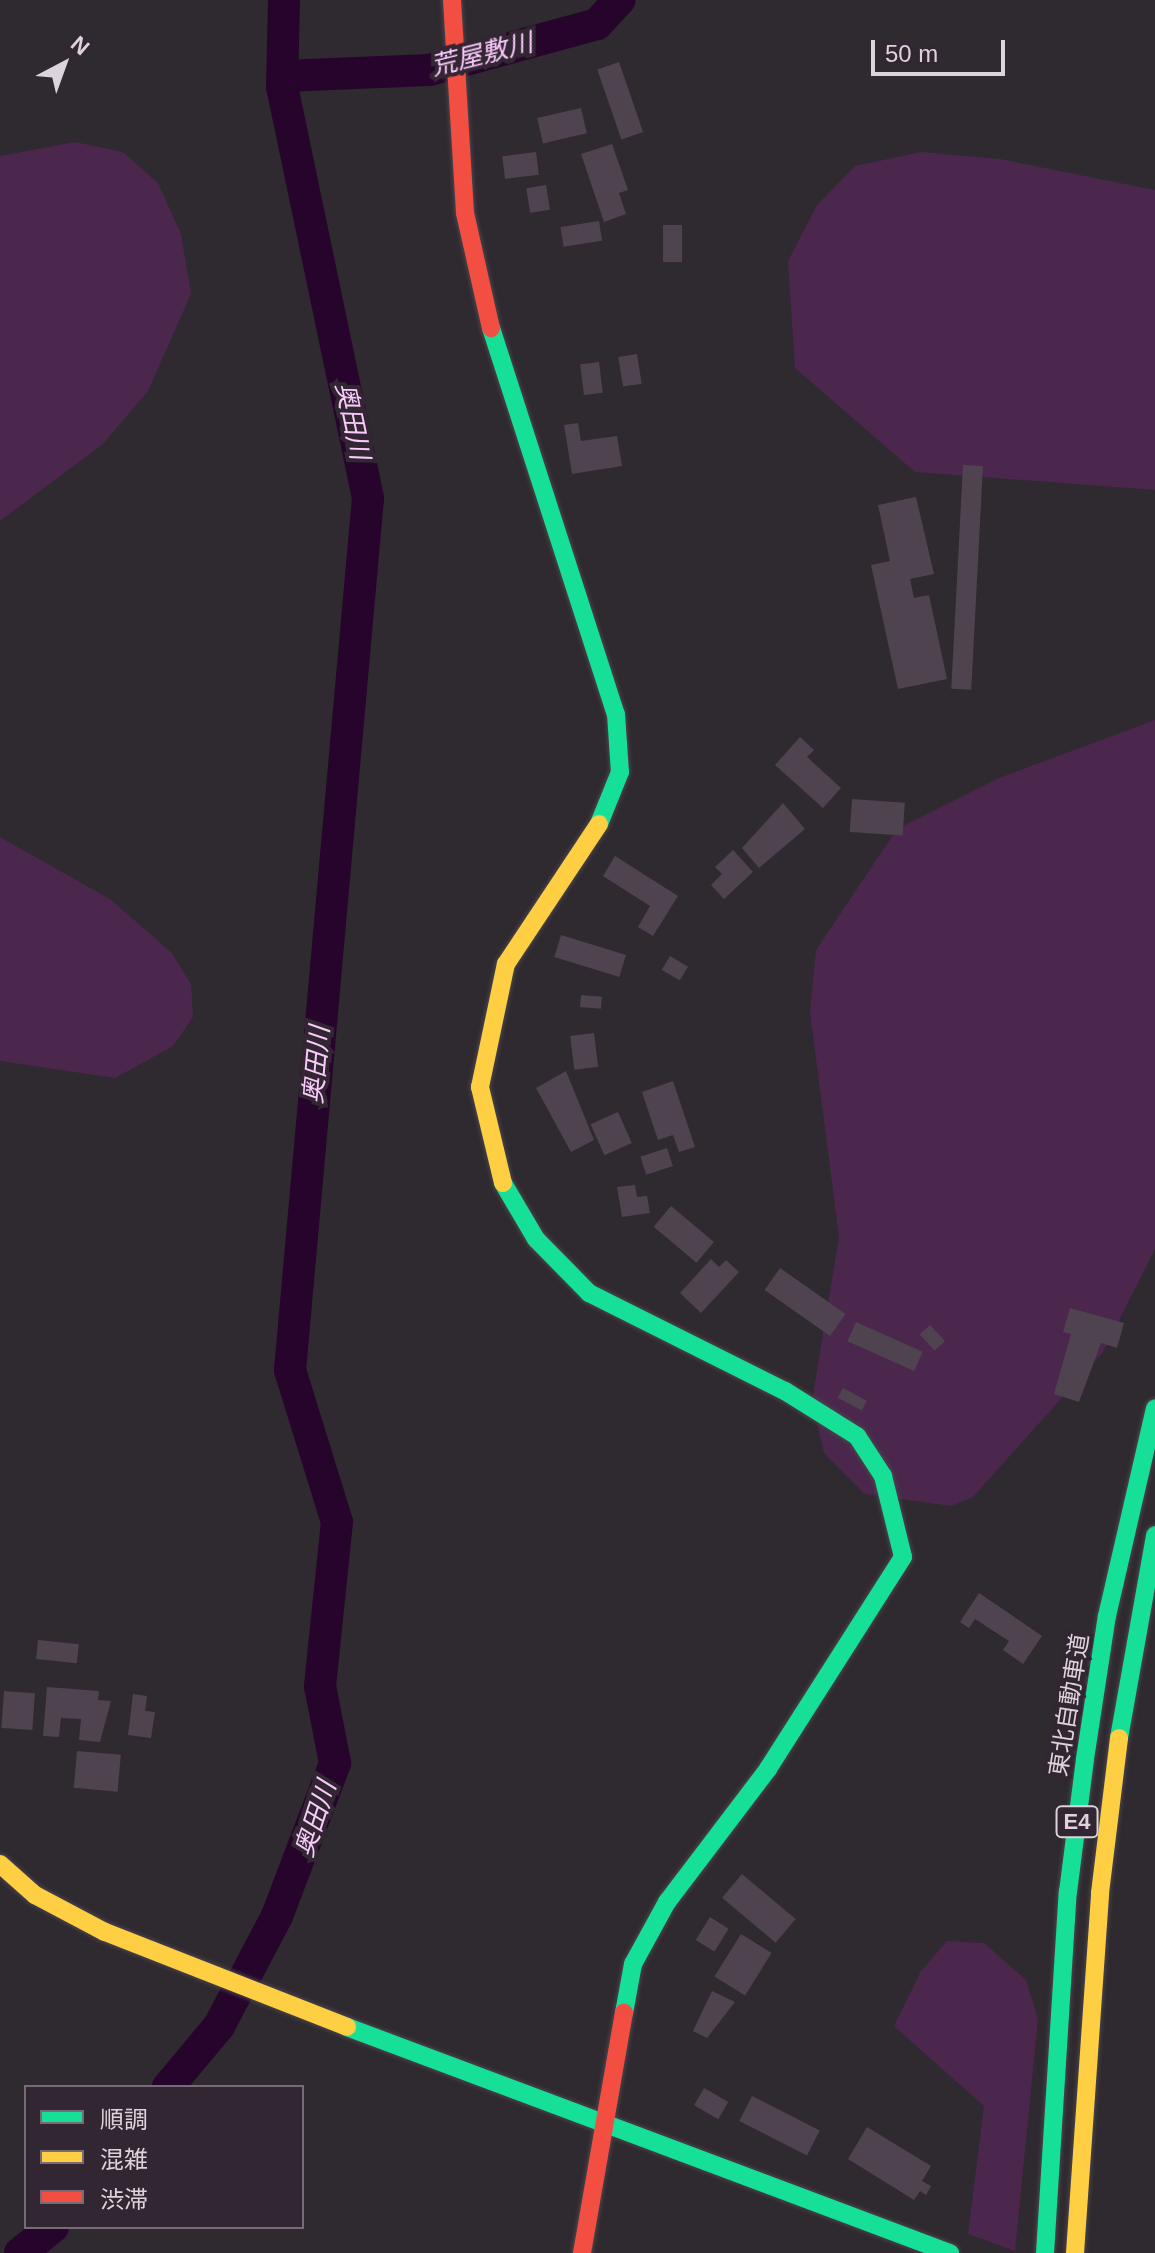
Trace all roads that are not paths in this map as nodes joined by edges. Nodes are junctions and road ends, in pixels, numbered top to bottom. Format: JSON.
{"nodes":[{"id":1,"x":452,"y":0,"type":"edge"},
{"id":2,"x":1155,"y":1408,"type":"edge"},
{"id":3,"x":1155,"y":1535,"type":"edge"},
{"id":4,"x":0,"y":1864,"type":"edge"},
{"id":5,"x":603,"y":2128,"type":"junction"},
{"id":6,"x":1045,"y":2248,"type":"edge"},
{"id":7,"x":582,"y":2253,"type":"edge"},
{"id":8,"x":950,"y":2253,"type":"edge"},
{"id":9,"x":1075,"y":2253,"type":"edge"}],
"edges":[{"from":1,"to":5,"type":"main road"},
{"from":2,"to":6,"type":"main road","name":"東北自動車道","number":"E4"},
{"from":3,"to":9,"type":"main road","number":"E4"},
{"from":4,"to":5,"type":"main road"},
{"from":5,"to":7,"type":"main road"},
{"from":5,"to":8,"type":"main road"}]}
